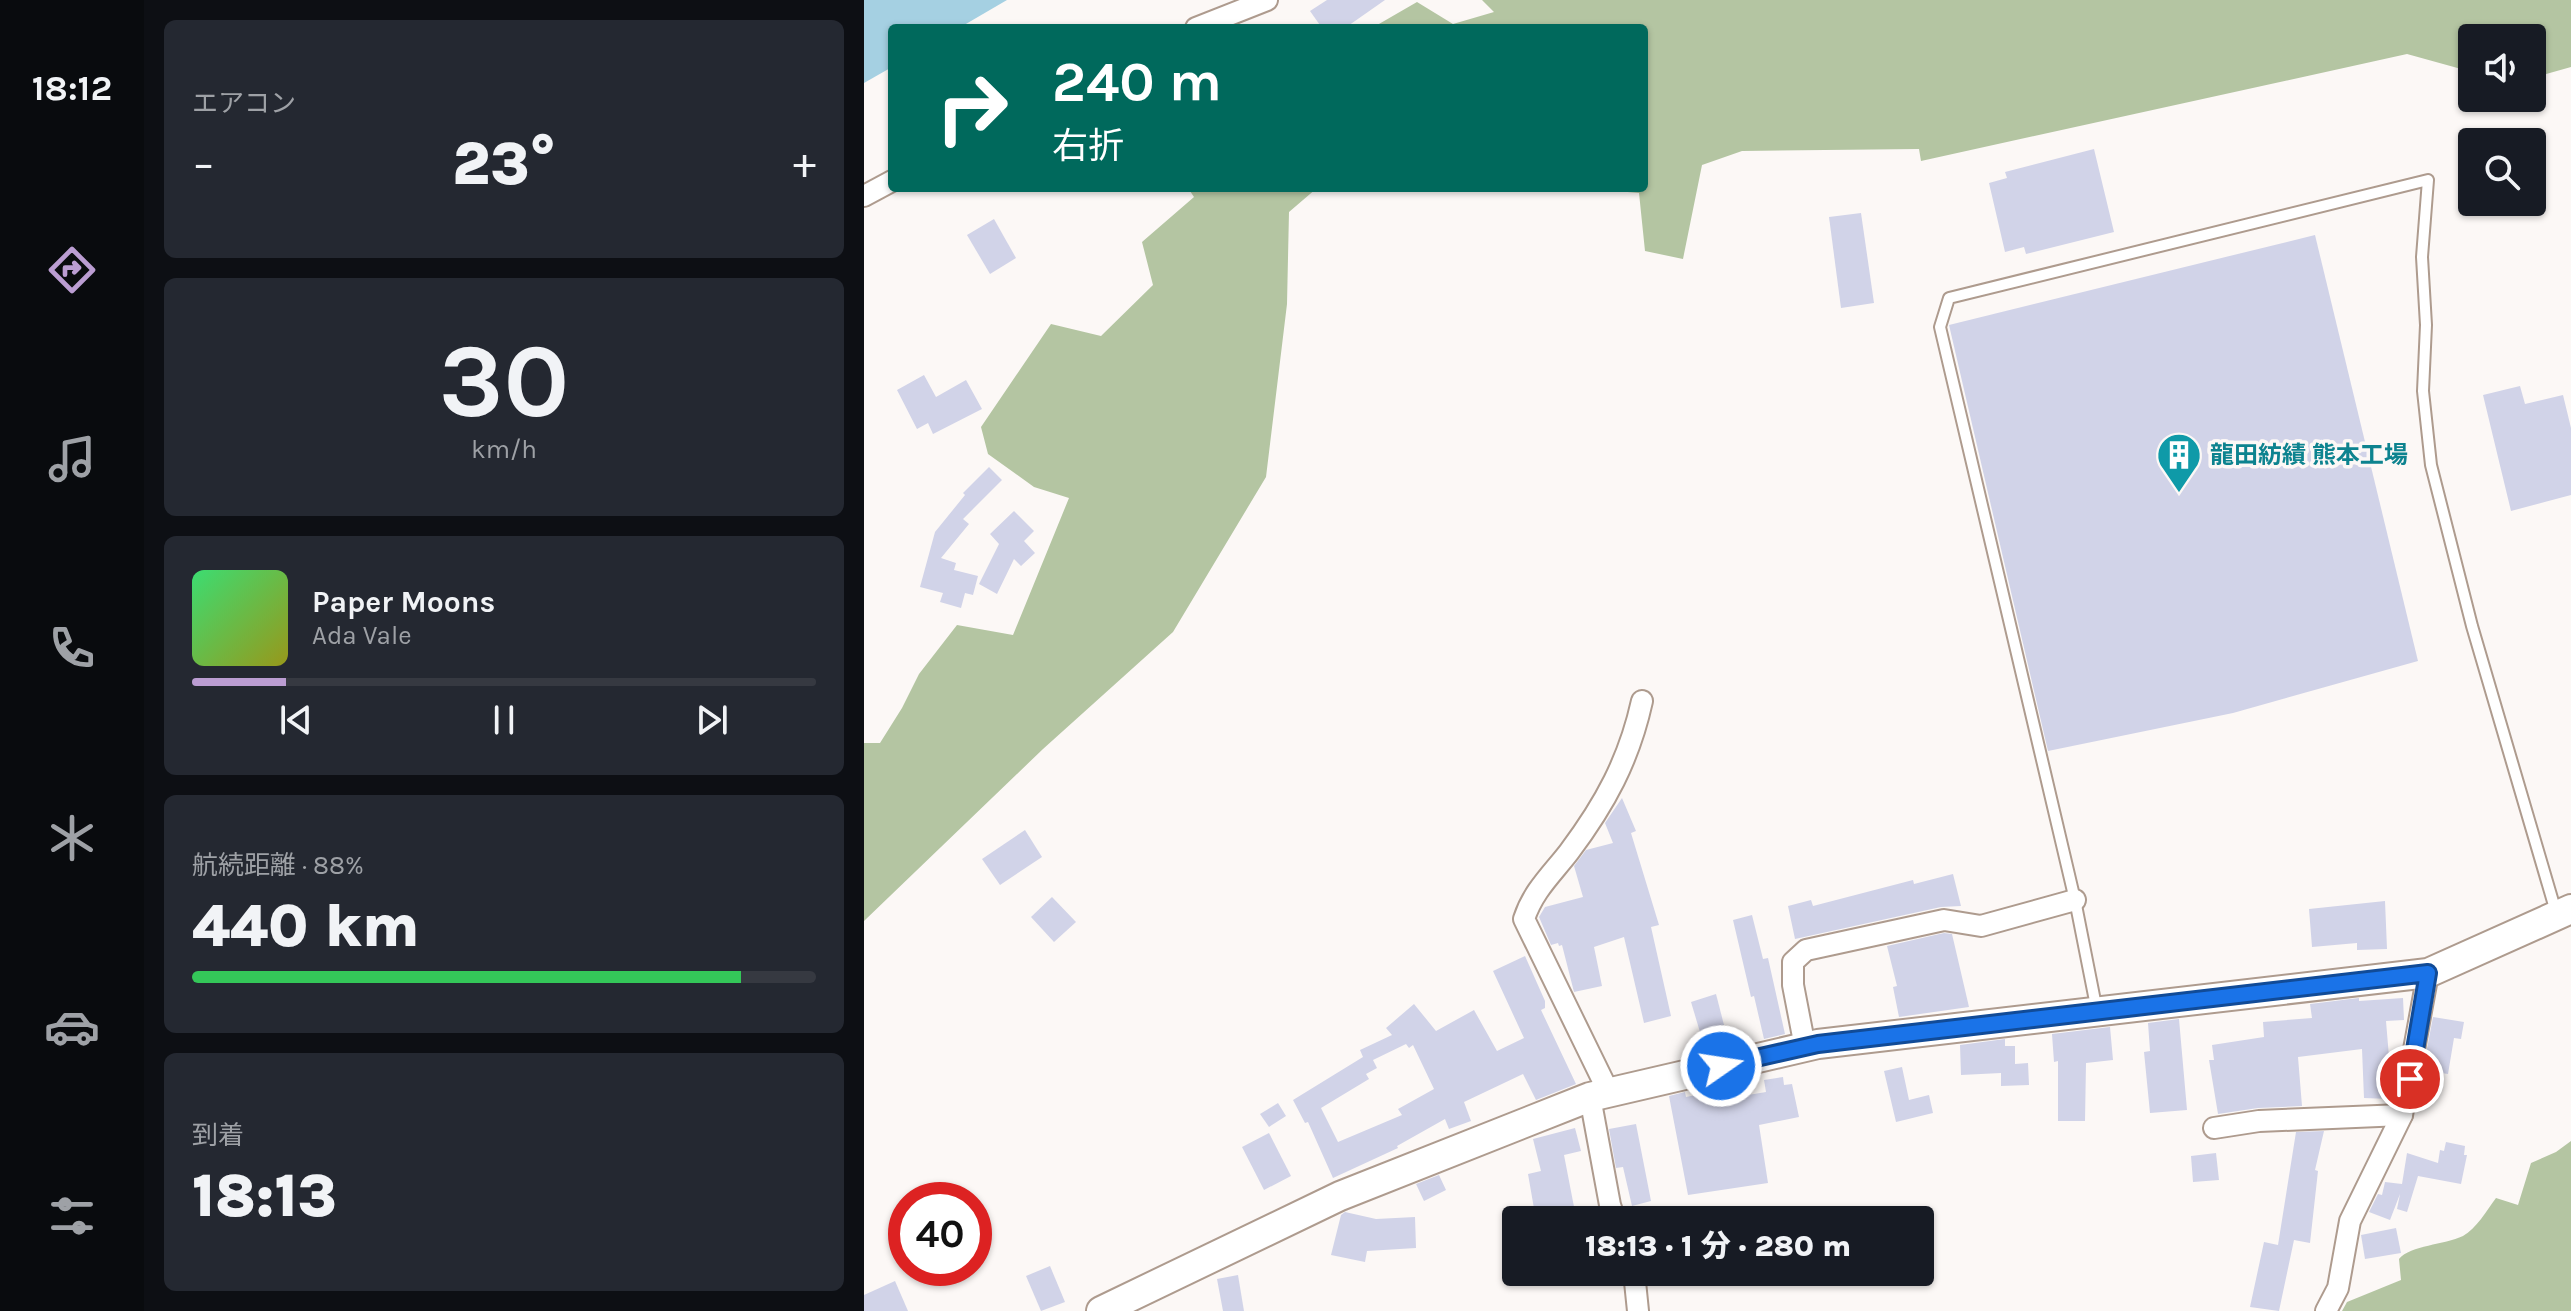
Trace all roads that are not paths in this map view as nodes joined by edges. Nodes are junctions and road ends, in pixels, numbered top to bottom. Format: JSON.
{"nodes":[{"id":1,"x":1267,"y":0,"type":"edge"},
{"id":2,"x":1206,"y":24,"type":"edge"},
{"id":3,"x":888,"y":183,"type":"edge"},
{"id":4,"x":864,"y":196,"type":"edge"},
{"id":5,"x":1642,"y":701,"type":"dead end"},
{"id":6,"x":2075,"y":900,"type":"junction"},
{"id":7,"x":2564,"y":912,"type":"edge"},
{"id":8,"x":2428,"y":973,"type":"junction"},
{"id":9,"x":2097,"y":1013,"type":"junction"},
{"id":10,"x":1805,"y":1047,"type":"junction"},
{"id":11,"x":1600,"y":1095,"type":"junction"},
{"id":12,"x":2402,"y":1115,"type":"junction"},
{"id":13,"x":2214,"y":1128,"type":"dead end"},
{"id":14,"x":1610,"y":1206,"type":"edge"},
{"id":15,"x":1635,"y":1286,"type":"edge"},
{"id":16,"x":1101,"y":1311,"type":"edge"},
{"id":17,"x":1638,"y":1311,"type":"edge"},
{"id":18,"x":2326,"y":1311,"type":"edge"}],
"edges":[{"from":1,"to":2,"type":"street"},
{"from":3,"to":4,"type":"street"},
{"from":5,"to":11,"type":"street"},
{"from":6,"to":7,"type":"lane"},
{"from":6,"to":9,"type":"lane"},
{"from":6,"to":10,"type":"street"},
{"from":7,"to":8,"type":"street"},
{"from":8,"to":9,"type":"street"},
{"from":8,"to":12,"type":"street"},
{"from":9,"to":10,"type":"street"},
{"from":10,"to":11,"type":"street"},
{"from":11,"to":14,"type":"street"},
{"from":11,"to":16,"type":"street"},
{"from":12,"to":13,"type":"street"},
{"from":12,"to":18,"type":"street"},
{"from":15,"to":17,"type":"street"}]}
